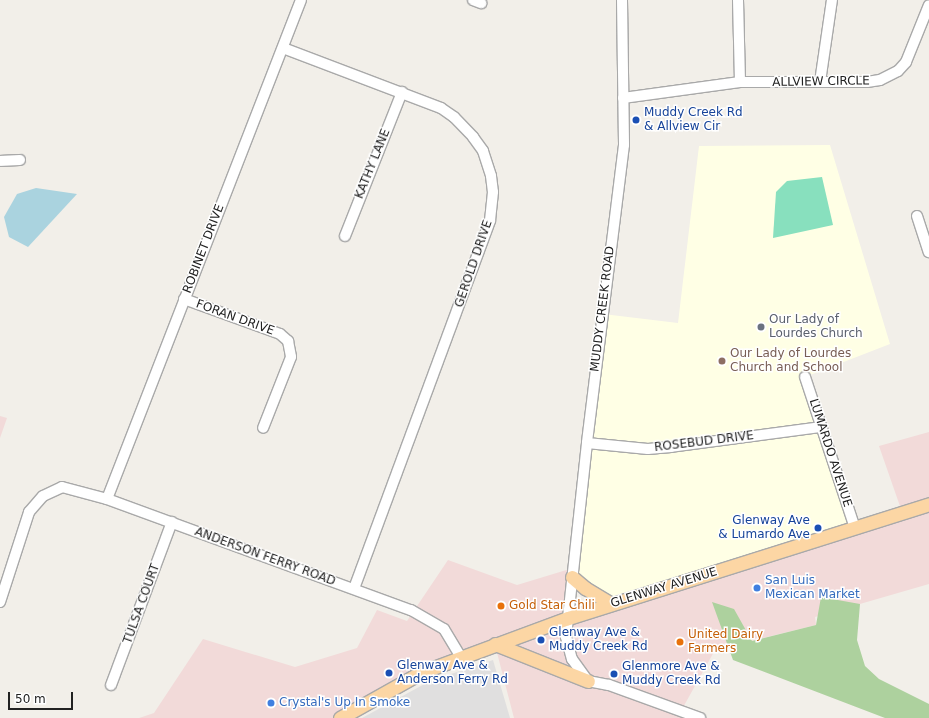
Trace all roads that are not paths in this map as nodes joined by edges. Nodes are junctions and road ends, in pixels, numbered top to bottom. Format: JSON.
{"nodes":[{"id":1,"x":301,"y":0,"type":"edge"},
{"id":2,"x":622,"y":0,"type":"edge"},
{"id":3,"x":738,"y":0,"type":"edge"},
{"id":4,"x":832,"y":0,"type":"edge"},
{"id":5,"x":929,"y":5,"type":"edge"},
{"id":6,"x":283,"y":48,"type":"junction"},
{"id":7,"x":740,"y":82,"type":"junction"},
{"id":8,"x":820,"y":82,"type":"junction"},
{"id":9,"x":402,"y":92,"type":"junction"},
{"id":10,"x":623,"y":98,"type":"junction"},
{"id":11,"x":20,"y":160,"type":"dead end"},
{"id":12,"x":0,"y":161,"type":"edge"},
{"id":13,"x":917,"y":216,"type":"dead end"},
{"id":14,"x":345,"y":236,"type":"dead end"},
{"id":15,"x":929,"y":252,"type":"edge"},
{"id":16,"x":184,"y":299,"type":"junction"},
{"id":17,"x":805,"y":377,"type":"dead end"},
{"id":18,"x":821,"y":427,"type":"junction"},
{"id":19,"x":263,"y":428,"type":"dead end"},
{"id":20,"x":587,"y":443,"type":"junction"},
{"id":21,"x":107,"y":498,"type":"junction"},
{"id":22,"x":929,"y":504,"type":"edge"},
{"id":23,"x":172,"y":522,"type":"junction"},
{"id":24,"x":855,"y":528,"type":"junction"},
{"id":25,"x":572,"y":577,"type":"junction"},
{"id":26,"x":354,"y":589,"type":"junction"},
{"id":27,"x":0,"y":602,"type":"edge"},
{"id":28,"x":612,"y":604,"type":"junction"},
{"id":29,"x":568,"y":618,"type":"junction"},
{"id":30,"x":495,"y":644,"type":"junction"},
{"id":31,"x":460,"y":657,"type":"junction"},
{"id":32,"x":588,"y":681,"type":"junction"},
{"id":33,"x":112,"y":685,"type":"dead end"},
{"id":34,"x":340,"y":718,"type":"edge"},
{"id":35,"x":700,"y":718,"type":"edge"}],
"edges":[{"from":1,"to":6,"type":"street","name":"ROBINET DRIVE"},
{"from":2,"to":10,"type":"street","name":"MUDDY CREEK ROAD"},
{"from":3,"to":7,"type":"street"},
{"from":4,"to":8,"type":"street"},
{"from":5,"to":8,"type":"street","name":"ALLVIEW CIRCLE"},
{"from":6,"to":9,"type":"street","name":"GEROLD DRIVE"},
{"from":6,"to":16,"type":"street","name":"ROBINET DRIVE"},
{"from":7,"to":8,"type":"street","name":"ALLVIEW CIRCLE"},
{"from":7,"to":10,"type":"street","name":"ALLVIEW CIRCLE"},
{"from":9,"to":14,"type":"street","name":"KATHY LANE"},
{"from":9,"to":26,"type":"street","name":"GEROLD DRIVE"},
{"from":10,"to":20,"type":"street","name":"MUDDY CREEK ROAD"},
{"from":11,"to":12,"type":"street"},
{"from":13,"to":15,"type":"street"},
{"from":16,"to":19,"type":"street","name":"FORAN DRIVE"},
{"from":16,"to":21,"type":"street","name":"ROBINET DRIVE"},
{"from":17,"to":18,"type":"street","name":"LUMARDO AVENUE"},
{"from":18,"to":20,"type":"street","name":"ROSEBUD DRIVE"},
{"from":18,"to":24,"type":"street","name":"LUMARDO AVENUE"},
{"from":20,"to":25,"type":"street","name":"MUDDY CREEK ROAD"},
{"from":21,"to":23,"type":"street","name":"ANDERSON FERRY ROAD"},
{"from":21,"to":27,"type":"street","name":"ANDERSON FERRY ROAD"},
{"from":22,"to":24,"type":"main road","name":"GLENWAY AVENUE"},
{"from":23,"to":26,"type":"street","name":"ANDERSON FERRY ROAD"},
{"from":23,"to":33,"type":"street","name":"TULSA COURT"},
{"from":24,"to":28,"type":"main road","name":"GLENWAY AVENUE"},
{"from":25,"to":28,"type":"main road"},
{"from":25,"to":29,"type":"street","name":"MUDDY CREEK ROAD"},
{"from":26,"to":31,"type":"street","name":"ANDERSON FERRY ROAD"},
{"from":28,"to":29,"type":"main road","name":"GLENWAY AVENUE"},
{"from":29,"to":30,"type":"main road","name":"GLENWAY AVENUE"},
{"from":29,"to":32,"type":"street","name":"MUDDY CREEK ROAD"},
{"from":30,"to":31,"type":"main road","name":"GLENWAY AVENUE"},
{"from":30,"to":32,"type":"main road"},
{"from":31,"to":34,"type":"main road","name":"GLENWAY AVENUE"},
{"from":32,"to":35,"type":"street"}]}
